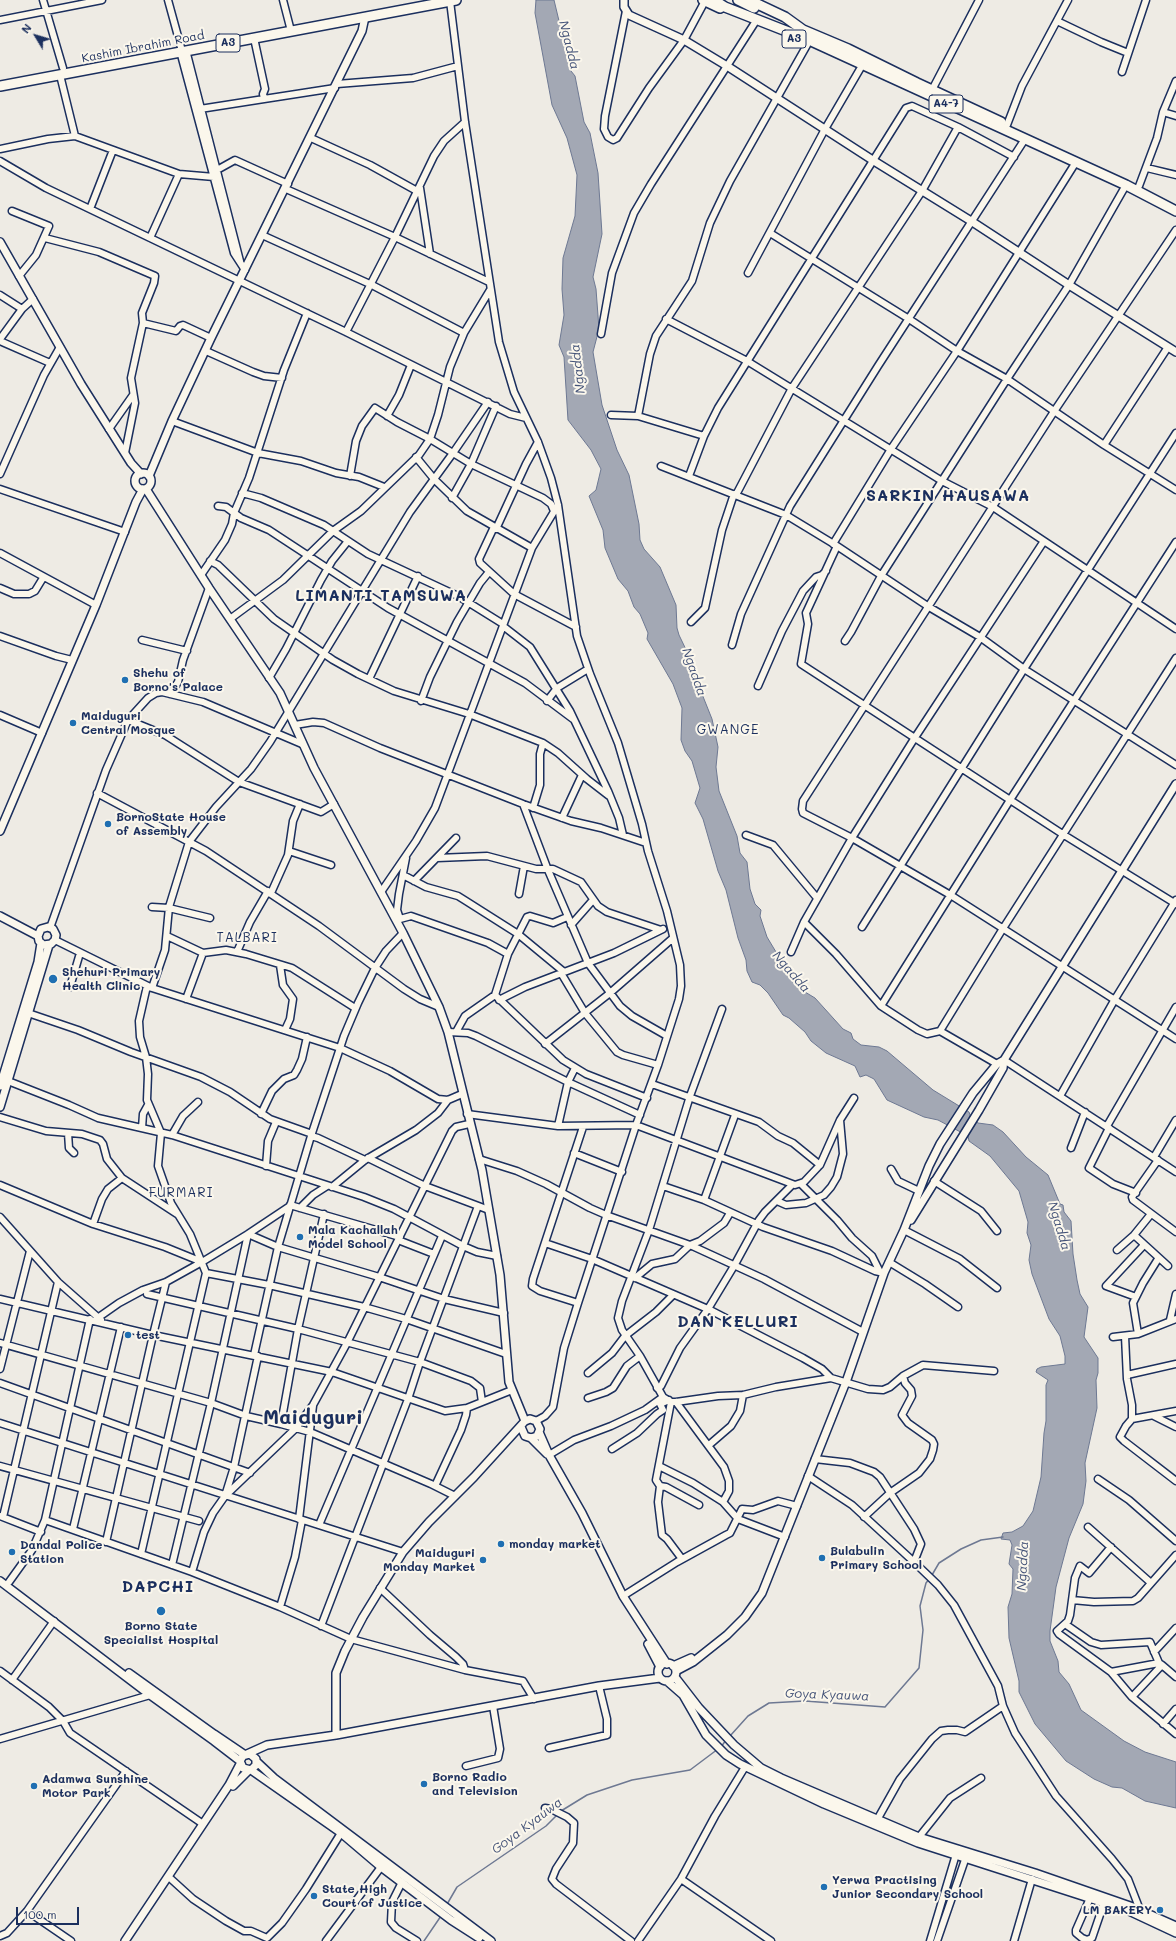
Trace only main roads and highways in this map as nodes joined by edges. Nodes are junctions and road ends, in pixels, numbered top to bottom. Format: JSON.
{"nodes":[{"id":1,"x":426,"y":0,"type":"edge"},
{"id":2,"x":624,"y":0,"type":"edge"},
{"id":3,"x":704,"y":0,"type":"edge"},
{"id":4,"x":714,"y":0,"type":"edge"},
{"id":5,"x":738,"y":0,"type":"edge"},
{"id":6,"x":749,"y":0,"type":"edge"},
{"id":7,"x":453,"y":1,"type":"edge"},
{"id":8,"x":762,"y":3,"type":"edge"},
{"id":9,"x":365,"y":17,"type":"junction"},
{"id":10,"x":290,"y":28,"type":"junction"},
{"id":11,"x":803,"y":30,"type":"junction"},
{"id":12,"x":182,"y":50,"type":"junction"},
{"id":13,"x":61,"y":71,"type":"junction"},
{"id":14,"x":885,"y":76,"type":"junction"},
{"id":15,"x":0,"y":79,"type":"edge"},
{"id":16,"x":0,"y":86,"type":"edge"},
{"id":17,"x":1176,"y":204,"type":"edge"},
{"id":18,"x":1176,"y":210,"type":"edge"},
{"id":19,"x":0,"y":242,"type":"edge"},
{"id":20,"x":1176,"y":352,"type":"edge"},
{"id":21,"x":143,"y":481,"type":"junction"},
{"id":22,"x":1176,"y":784,"type":"edge"},
{"id":23,"x":0,"y":831,"type":"edge"},
{"id":24,"x":0,"y":916,"type":"edge"},
{"id":25,"x":39,"y":933,"type":"junction"},
{"id":26,"x":41,"y":943,"type":"junction"},
{"id":27,"x":49,"y":945,"type":"junction"},
{"id":28,"x":1004,"y":1060,"type":"junction"},
{"id":29,"x":0,"y":1086,"type":"edge"},
{"id":30,"x":0,"y":1107,"type":"edge"},
{"id":31,"x":904,"y":1230,"type":"junction"},
{"id":32,"x":523,"y":1424,"type":"junction"},
{"id":33,"x":539,"y":1432,"type":"junction"},
{"id":34,"x":531,"y":1438,"type":"junction"},
{"id":35,"x":550,"y":1456,"type":"junction"},
{"id":36,"x":0,"y":1575,"type":"edge"},
{"id":37,"x":0,"y":1581,"type":"edge"},
{"id":38,"x":667,"y":1672,"type":"junction"},
{"id":39,"x":336,"y":1735,"type":"junction"},
{"id":40,"x":267,"y":1746,"type":"junction"},
{"id":41,"x":246,"y":1755,"type":"junction"},
{"id":42,"x":256,"y":1760,"type":"junction"},
{"id":43,"x":240,"y":1762,"type":"junction"},
{"id":44,"x":249,"y":1770,"type":"junction"},
{"id":45,"x":957,"y":1852,"type":"junction"},
{"id":46,"x":967,"y":1855,"type":"junction"},
{"id":47,"x":419,"y":1891,"type":"junction"},
{"id":48,"x":453,"y":1917,"type":"junction"},
{"id":49,"x":1176,"y":1926,"type":"edge"},
{"id":50,"x":1176,"y":1933,"type":"edge"},
{"id":51,"x":125,"y":1941,"type":"edge"},
{"id":52,"x":130,"y":1941,"type":"edge"},
{"id":53,"x":483,"y":1941,"type":"edge"},
{"id":54,"x":491,"y":1941,"type":"edge"}],
"edges":[{"from":1,"to":10,"type":"highway","name":"Kashim Ibrahim Road","number":"A3"},
{"from":2,"to":20,"type":"main road"},
{"from":3,"to":14,"type":"highway","number":"A3"},
{"from":4,"to":14,"type":"highway","number":"A4-7"},
{"from":5,"to":11,"type":"highway","number":"A4-7"},
{"from":6,"to":8,"type":"highway","number":"A4-7"},
{"from":7,"to":9,"type":"highway","name":"Kashim Ibrahim Road","number":"A3"},
{"from":8,"to":11,"type":"highway","number":"A4-7"},
{"from":9,"to":10,"type":"highway","name":"Kashim Ibrahim Road","number":"A3"},
{"from":9,"to":21,"type":"main road"},
{"from":10,"to":12,"type":"highway","name":"Kashim Ibrahim Road","number":"A3"},
{"from":10,"to":12,"type":"highway","name":"Kashim Ibrahim Road","number":"A3"},
{"from":11,"to":17,"type":"highway","number":"A4-7"},
{"from":12,"to":13,"type":"highway","name":"Kashim Ibrahim Road","number":"A3"},
{"from":13,"to":15,"type":"highway","name":"Kashim Ibrahim Road","number":"A3"},
{"from":13,"to":16,"type":"highway","name":"Kashim Ibrahim Road","number":"A3"},
{"from":14,"to":18,"type":"highway","number":"A4-7"},
{"from":19,"to":21,"type":"main road"},
{"from":21,"to":23,"type":"main road"},
{"from":21,"to":32,"type":"main road"},
{"from":22,"to":28,"type":"main road"},
{"from":24,"to":25,"type":"main road"},
{"from":25,"to":26,"type":"main road"},
{"from":25,"to":27,"type":"main road"},
{"from":26,"to":27,"type":"main road"},
{"from":26,"to":29,"type":"main road"},
{"from":27,"to":30,"type":"main road"},
{"from":28,"to":31,"type":"main road"},
{"from":28,"to":31,"type":"main road"},
{"from":31,"to":38,"type":"main road"},
{"from":32,"to":33,"type":"main road"},
{"from":32,"to":34,"type":"main road"},
{"from":32,"to":39,"type":"main road"},
{"from":33,"to":34,"type":"main road"},
{"from":33,"to":35,"type":"main road"},
{"from":34,"to":35,"type":"main road"},
{"from":35,"to":38,"type":"main road"},
{"from":36,"to":41,"type":"main road"},
{"from":37,"to":43,"type":"main road"},
{"from":38,"to":39,"type":"main road"},
{"from":38,"to":45,"type":"main road"},
{"from":38,"to":45,"type":"main road"},
{"from":39,"to":40,"type":"main road"},
{"from":40,"to":41,"type":"main road"},
{"from":40,"to":42,"type":"main road"},
{"from":41,"to":42,"type":"main road"},
{"from":41,"to":43,"type":"main road"},
{"from":42,"to":44,"type":"main road"},
{"from":42,"to":47,"type":"main road"},
{"from":43,"to":44,"type":"main road"},
{"from":43,"to":51,"type":"main road"},
{"from":44,"to":47,"type":"main road"},
{"from":44,"to":52,"type":"main road"},
{"from":45,"to":46,"type":"main road"},
{"from":46,"to":49,"type":"main road"},
{"from":46,"to":50,"type":"main road"},
{"from":47,"to":48,"type":"main road"},
{"from":48,"to":53,"type":"main road"},
{"from":48,"to":54,"type":"main road"}]}
